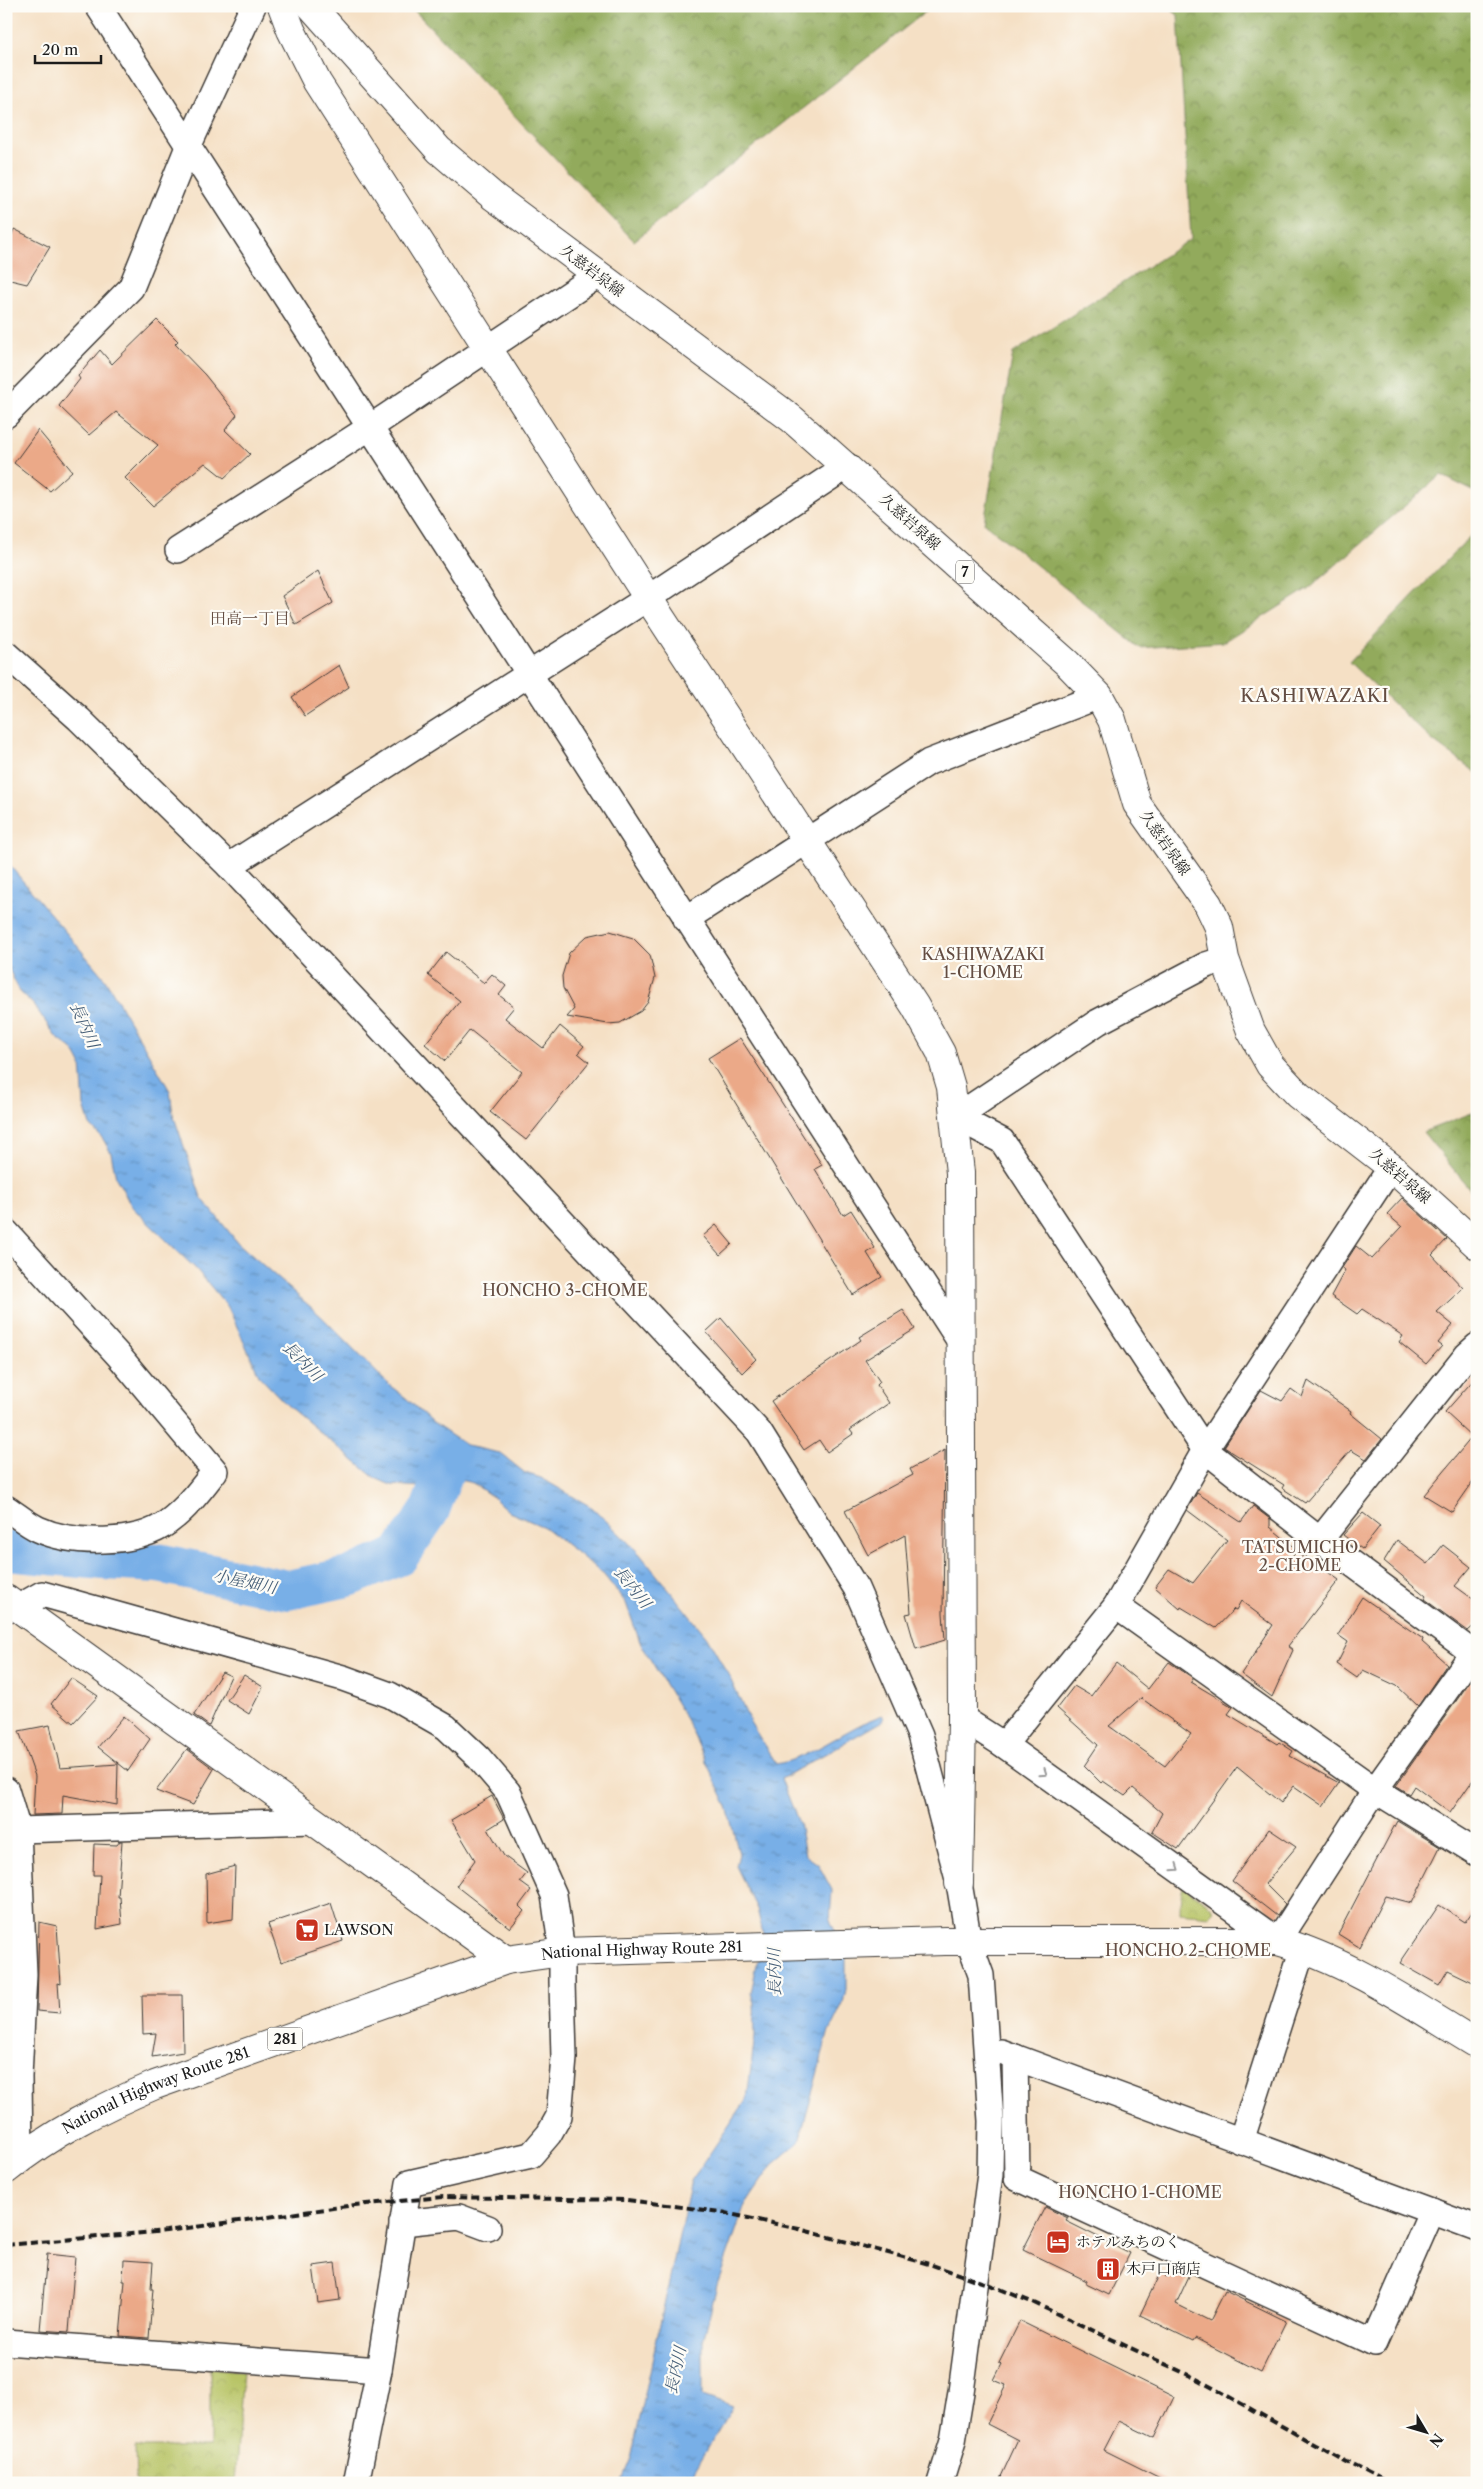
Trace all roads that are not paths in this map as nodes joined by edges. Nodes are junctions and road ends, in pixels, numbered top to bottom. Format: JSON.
{"nodes":[{"id":1,"x":98,"y":6,"type":"edge"},
{"id":2,"x":253,"y":6,"type":"edge"},
{"id":3,"x":282,"y":6,"type":"edge"},
{"id":4,"x":311,"y":6,"type":"edge"},
{"id":5,"x":188,"y":147,"type":"junction"},
{"id":6,"x":598,"y":276,"type":"junction"},
{"id":7,"x":488,"y":350,"type":"junction"},
{"id":8,"x":6,"y":415,"type":"edge"},
{"id":9,"x":369,"y":428,"type":"junction"},
{"id":10,"x":847,"y":466,"type":"junction"},
{"id":11,"x":178,"y":550,"type":"dead end"},
{"id":12,"x":648,"y":598,"type":"junction"},
{"id":13,"x":6,"y":654,"type":"edge"},
{"id":14,"x":528,"y":674,"type":"junction"},
{"id":15,"x":1099,"y":696,"type":"junction"},
{"id":16,"x":807,"y":842,"type":"junction"},
{"id":17,"x":229,"y":866,"type":"junction"},
{"id":18,"x":686,"y":919,"type":"junction"},
{"id":19,"x":1225,"y":959,"type":"junction"},
{"id":20,"x":956,"y":1117,"type":"junction"},
{"id":21,"x":1392,"y":1167,"type":"junction"},
{"id":22,"x":6,"y":1232,"type":"edge"},
{"id":23,"x":1477,"y":1245,"type":"edge"},
{"id":24,"x":961,"y":1343,"type":"junction"},
{"id":25,"x":1477,"y":1346,"type":"edge"},
{"id":26,"x":1205,"y":1450,"type":"junction"},
{"id":27,"x":6,"y":1508,"type":"edge"},
{"id":28,"x":1320,"y":1540,"type":"junction"},
{"id":29,"x":13,"y":1603,"type":"edge"},
{"id":30,"x":1116,"y":1606,"type":"junction"},
{"id":31,"x":1475,"y":1652,"type":"edge"},
{"id":32,"x":962,"y":1718,"type":"junction"},
{"id":33,"x":1004,"y":1745,"type":"junction"},
{"id":34,"x":6,"y":1790,"type":"edge"},
{"id":35,"x":1375,"y":1790,"type":"junction"},
{"id":36,"x":314,"y":1821,"type":"junction"},
{"id":37,"x":12,"y":1832,"type":"edge"},
{"id":38,"x":1477,"y":1852,"type":"edge"},
{"id":39,"x":959,"y":1883,"type":"junction"},
{"id":40,"x":957,"y":1942,"type":"junction"},
{"id":41,"x":1291,"y":1944,"type":"junction"},
{"id":42,"x":571,"y":1952,"type":"junction"},
{"id":43,"x":506,"y":1960,"type":"junction"},
{"id":44,"x":1477,"y":2044,"type":"edge"},
{"id":45,"x":987,"y":2048,"type":"junction"},
{"id":46,"x":1015,"y":2057,"type":"junction"},
{"id":47,"x":1241,"y":2141,"type":"junction"},
{"id":48,"x":13,"y":2164,"type":"edge"},
{"id":49,"x":1432,"y":2211,"type":"junction"},
{"id":50,"x":402,"y":2223,"type":"junction"},
{"id":51,"x":488,"y":2228,"type":"dead end"},
{"id":52,"x":1477,"y":2228,"type":"edge"},
{"id":53,"x":6,"y":2342,"type":"edge"},
{"id":54,"x":379,"y":2370,"type":"junction"},
{"id":55,"x":356,"y":2483,"type":"edge"},
{"id":56,"x":940,"y":2483,"type":"edge"}],
"edges":[{"from":1,"to":5,"type":"street"},
{"from":2,"to":5,"type":"street"},
{"from":3,"to":7,"type":"main road"},
{"from":4,"to":6,"type":"main road","name":"久慈岩泉線","number":"7"},
{"from":5,"to":8,"type":"street"},
{"from":5,"to":9,"type":"street"},
{"from":6,"to":7,"type":"street"},
{"from":6,"to":10,"type":"main road","name":"久慈岩泉線","number":"7"},
{"from":7,"to":9,"type":"street"},
{"from":7,"to":12,"type":"main road"},
{"from":9,"to":11,"type":"street"},
{"from":9,"to":14,"type":"street"},
{"from":10,"to":12,"type":"street"},
{"from":10,"to":15,"type":"main road","name":"久慈岩泉線","number":"7"},
{"from":12,"to":14,"type":"street"},
{"from":12,"to":16,"type":"main road"},
{"from":13,"to":17,"type":"street"},
{"from":14,"to":17,"type":"street"},
{"from":14,"to":18,"type":"street"},
{"from":15,"to":16,"type":"street"},
{"from":15,"to":19,"type":"main road","name":"久慈岩泉線","number":"7"},
{"from":16,"to":18,"type":"street"},
{"from":16,"to":20,"type":"main road"},
{"from":17,"to":39,"type":"street"},
{"from":18,"to":24,"type":"street"},
{"from":19,"to":20,"type":"street"},
{"from":19,"to":21,"type":"main road","name":"久慈岩泉線","number":"7"},
{"from":20,"to":24,"type":"main road"},
{"from":20,"to":26,"type":"street"},
{"from":21,"to":23,"type":"main road","name":"久慈岩泉線","number":"7"},
{"from":21,"to":26,"type":"street"},
{"from":22,"to":27,"type":"street"},
{"from":24,"to":32,"type":"main road"},
{"from":25,"to":28,"type":"street"},
{"from":26,"to":28,"type":"street"},
{"from":26,"to":30,"type":"street"},
{"from":28,"to":31,"type":"street"},
{"from":29,"to":36,"type":"main road"},
{"from":29,"to":42,"type":"street"},
{"from":30,"to":33,"type":"street"},
{"from":30,"to":35,"type":"street"},
{"from":31,"to":35,"type":"street"},
{"from":32,"to":33,"type":"street"},
{"from":32,"to":39,"type":"main road"},
{"from":33,"to":41,"type":"street","one_way":true},
{"from":34,"to":37,"type":"street"},
{"from":35,"to":38,"type":"street"},
{"from":35,"to":41,"type":"street"},
{"from":36,"to":37,"type":"street"},
{"from":36,"to":43,"type":"main road"},
{"from":37,"to":48,"type":"street"},
{"from":39,"to":40,"type":"street"},
{"from":40,"to":41,"type":"main road","name":"National Highway Route 281","number":"281"},
{"from":40,"to":42,"type":"main road","name":"National Highway Route 281","number":"281"},
{"from":40,"to":45,"type":"street"},
{"from":41,"to":44,"type":"main road","name":"National Highway Route 281","number":"281"},
{"from":41,"to":47,"type":"street"},
{"from":42,"to":43,"type":"main road","name":"National Highway Route 281","number":"281"},
{"from":42,"to":50,"type":"street"},
{"from":43,"to":48,"type":"main road","name":"National Highway Route 281","number":"281"},
{"from":45,"to":46,"type":"street"},
{"from":45,"to":56,"type":"street"},
{"from":46,"to":47,"type":"street"},
{"from":46,"to":49,"type":"street"},
{"from":47,"to":49,"type":"street"},
{"from":49,"to":52,"type":"street"},
{"from":50,"to":51,"type":"street"},
{"from":50,"to":54,"type":"street"},
{"from":53,"to":54,"type":"street"},
{"from":54,"to":55,"type":"street"}]}
